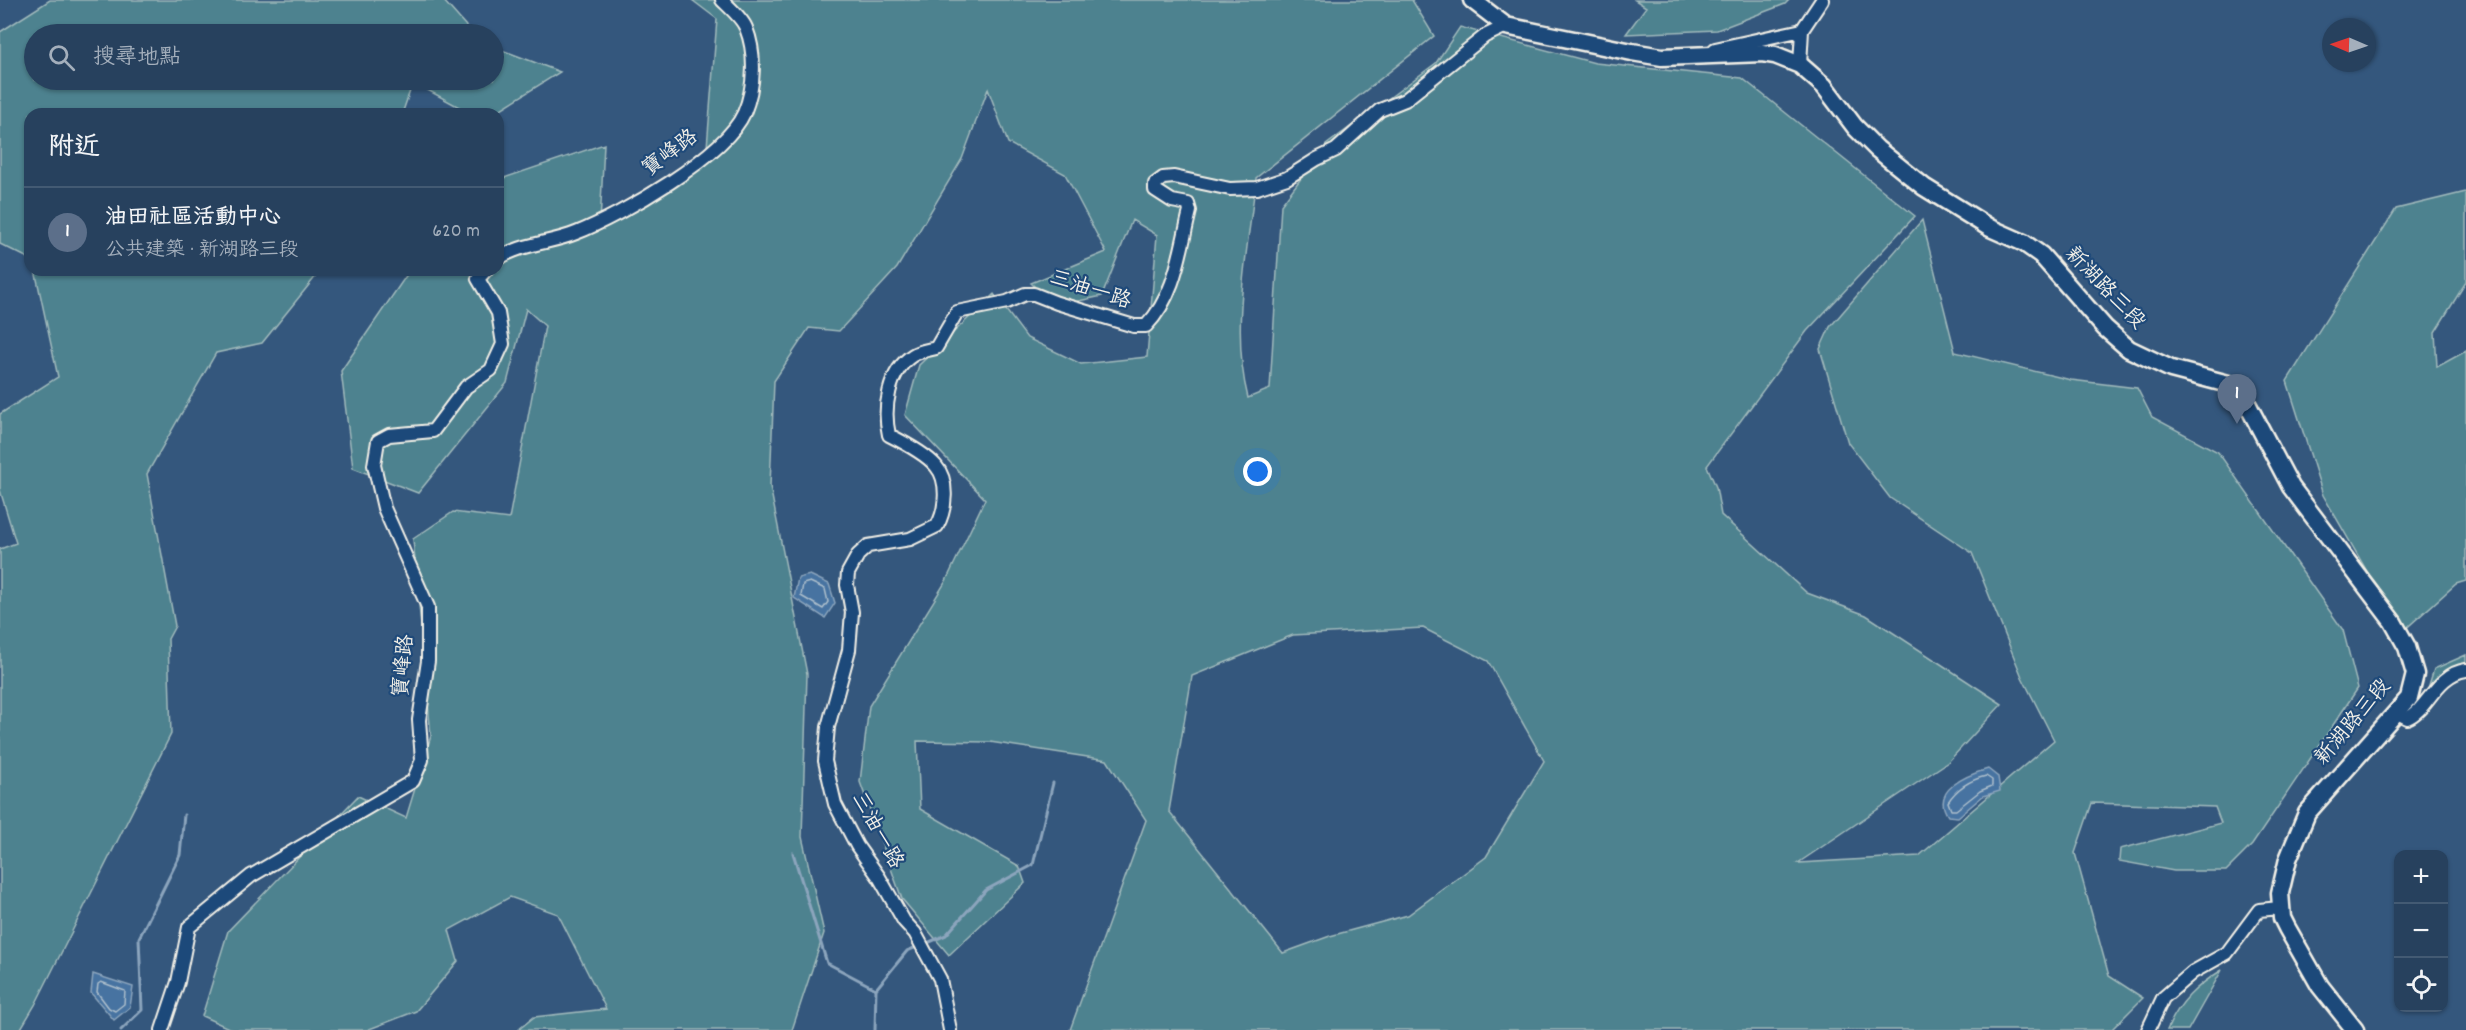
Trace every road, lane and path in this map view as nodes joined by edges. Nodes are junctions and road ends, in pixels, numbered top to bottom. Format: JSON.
{"nodes":[{"id":1,"x":722,"y":0,"type":"edge"},
{"id":2,"x":1472,"y":0,"type":"edge"},
{"id":3,"x":1822,"y":0,"type":"edge"},
{"id":4,"x":1506,"y":26,"type":"junction"},
{"id":5,"x":1802,"y":30,"type":"junction"},
{"id":6,"x":1685,"y":56,"type":"junction"},
{"id":7,"x":1800,"y":65,"type":"junction"},
{"id":8,"x":504,"y":257,"type":"edge"},
{"id":9,"x":481,"y":276,"type":"edge"},
{"id":10,"x":2466,"y":670,"type":"edge"},
{"id":11,"x":2397,"y":713,"type":"junction"},
{"id":12,"x":2280,"y":908,"type":"junction"},
{"id":13,"x":162,"y":1030,"type":"edge"},
{"id":14,"x":950,"y":1030,"type":"edge"},
{"id":15,"x":2148,"y":1030,"type":"edge"},
{"id":16,"x":2355,"y":1030,"type":"edge"}],
"edges":[{"from":1,"to":8,"type":"street","name":"寶峰路"},
{"from":2,"to":4,"type":"street","name":"新湖路三段"},
{"from":3,"to":5,"type":"street"},
{"from":4,"to":6,"type":"street","name":"新湖路三段"},
{"from":4,"to":14,"type":"street","name":"三油一路"},
{"from":5,"to":6,"type":"street"},
{"from":5,"to":7,"type":"street"},
{"from":6,"to":7,"type":"street","name":"新湖路三段"},
{"from":7,"to":11,"type":"street","name":"新湖路三段"},
{"from":9,"to":13,"type":"street","name":"寶峰路"},
{"from":10,"to":11,"type":"street"},
{"from":11,"to":12,"type":"street","name":"新湖路三段"},
{"from":12,"to":15,"type":"street"},
{"from":12,"to":16,"type":"street","name":"新湖路三段"}]}
